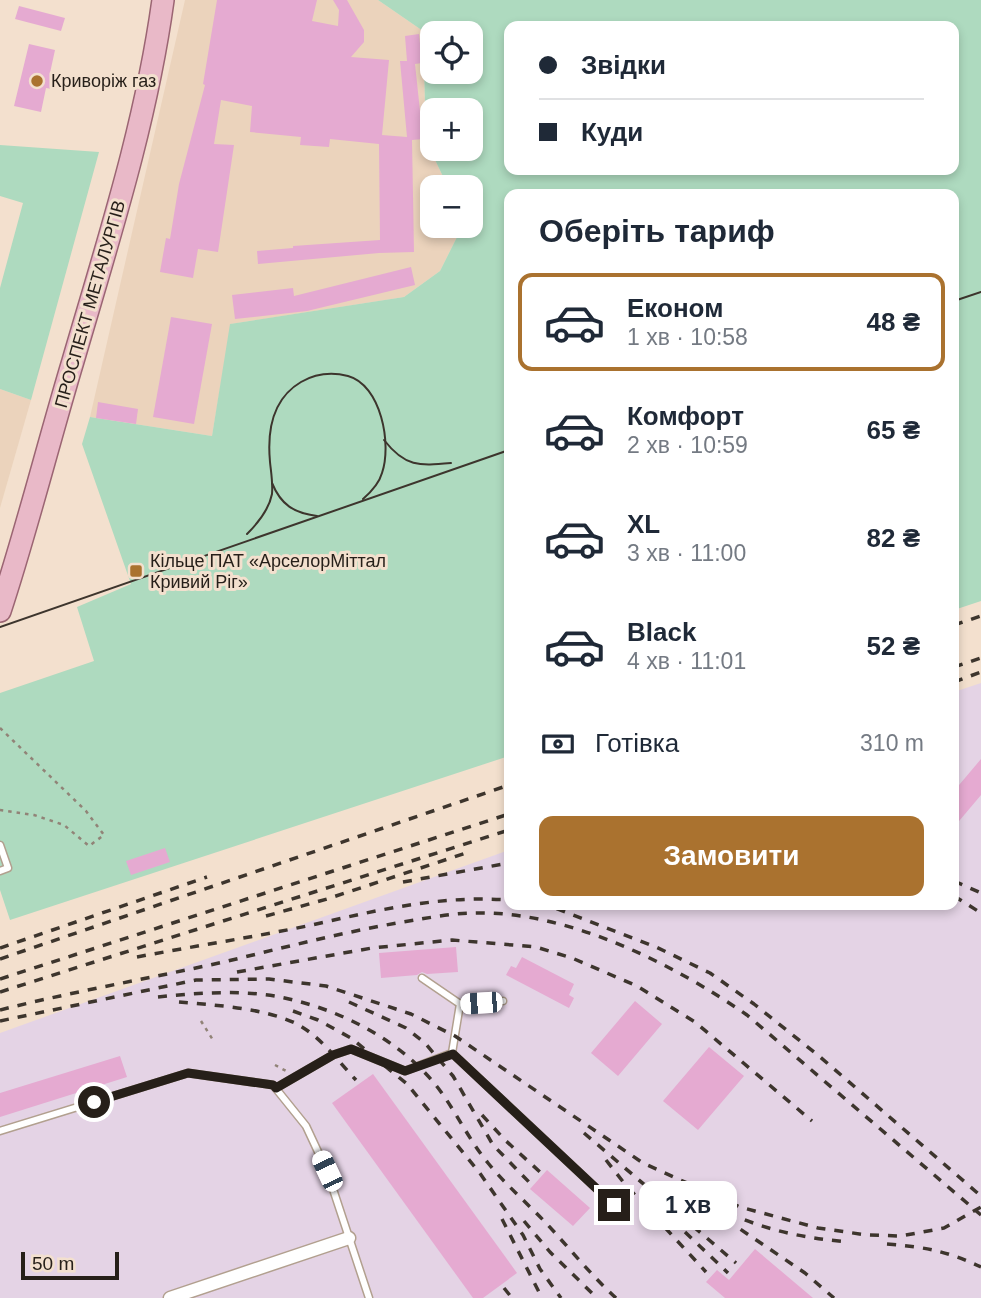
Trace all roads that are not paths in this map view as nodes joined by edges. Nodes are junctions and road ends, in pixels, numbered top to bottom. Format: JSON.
{"nodes":[{"id":1,"x":163,"y":0,"type":"edge"},
{"id":2,"x":1,"y":607,"type":"edge"},
{"id":3,"x":0,"y":845,"type":"edge"},
{"id":4,"x":0,"y":871,"type":"edge"},
{"id":5,"x":422,"y":978,"type":"dead end"},
{"id":6,"x":503,"y":1001,"type":"dead end"},
{"id":7,"x":460,"y":1004,"type":"junction"},
{"id":8,"x":453,"y":1054,"type":"junction"},
{"id":9,"x":276,"y":1088,"type":"junction"},
{"id":10,"x":0,"y":1130,"type":"edge"},
{"id":11,"x":614,"y":1205,"type":"dead end"},
{"id":12,"x":349,"y":1238,"type":"junction"},
{"id":13,"x":170,"y":1298,"type":"edge"},
{"id":14,"x":369,"y":1298,"type":"edge"}],
"edges":[{"from":1,"to":2,"type":"main road","name":"ПРОСПЕКТ МЕТАЛУРГІВ"},
{"from":3,"to":4,"type":"lane"},
{"from":5,"to":7,"type":"lane"},
{"from":6,"to":7,"type":"lane"},
{"from":7,"to":8,"type":"lane"},
{"from":8,"to":9,"type":"lane"},
{"from":8,"to":11,"type":"lane"},
{"from":9,"to":10,"type":"lane"},
{"from":9,"to":12,"type":"lane"},
{"from":12,"to":13,"type":"street"},
{"from":12,"to":14,"type":"lane"}]}
